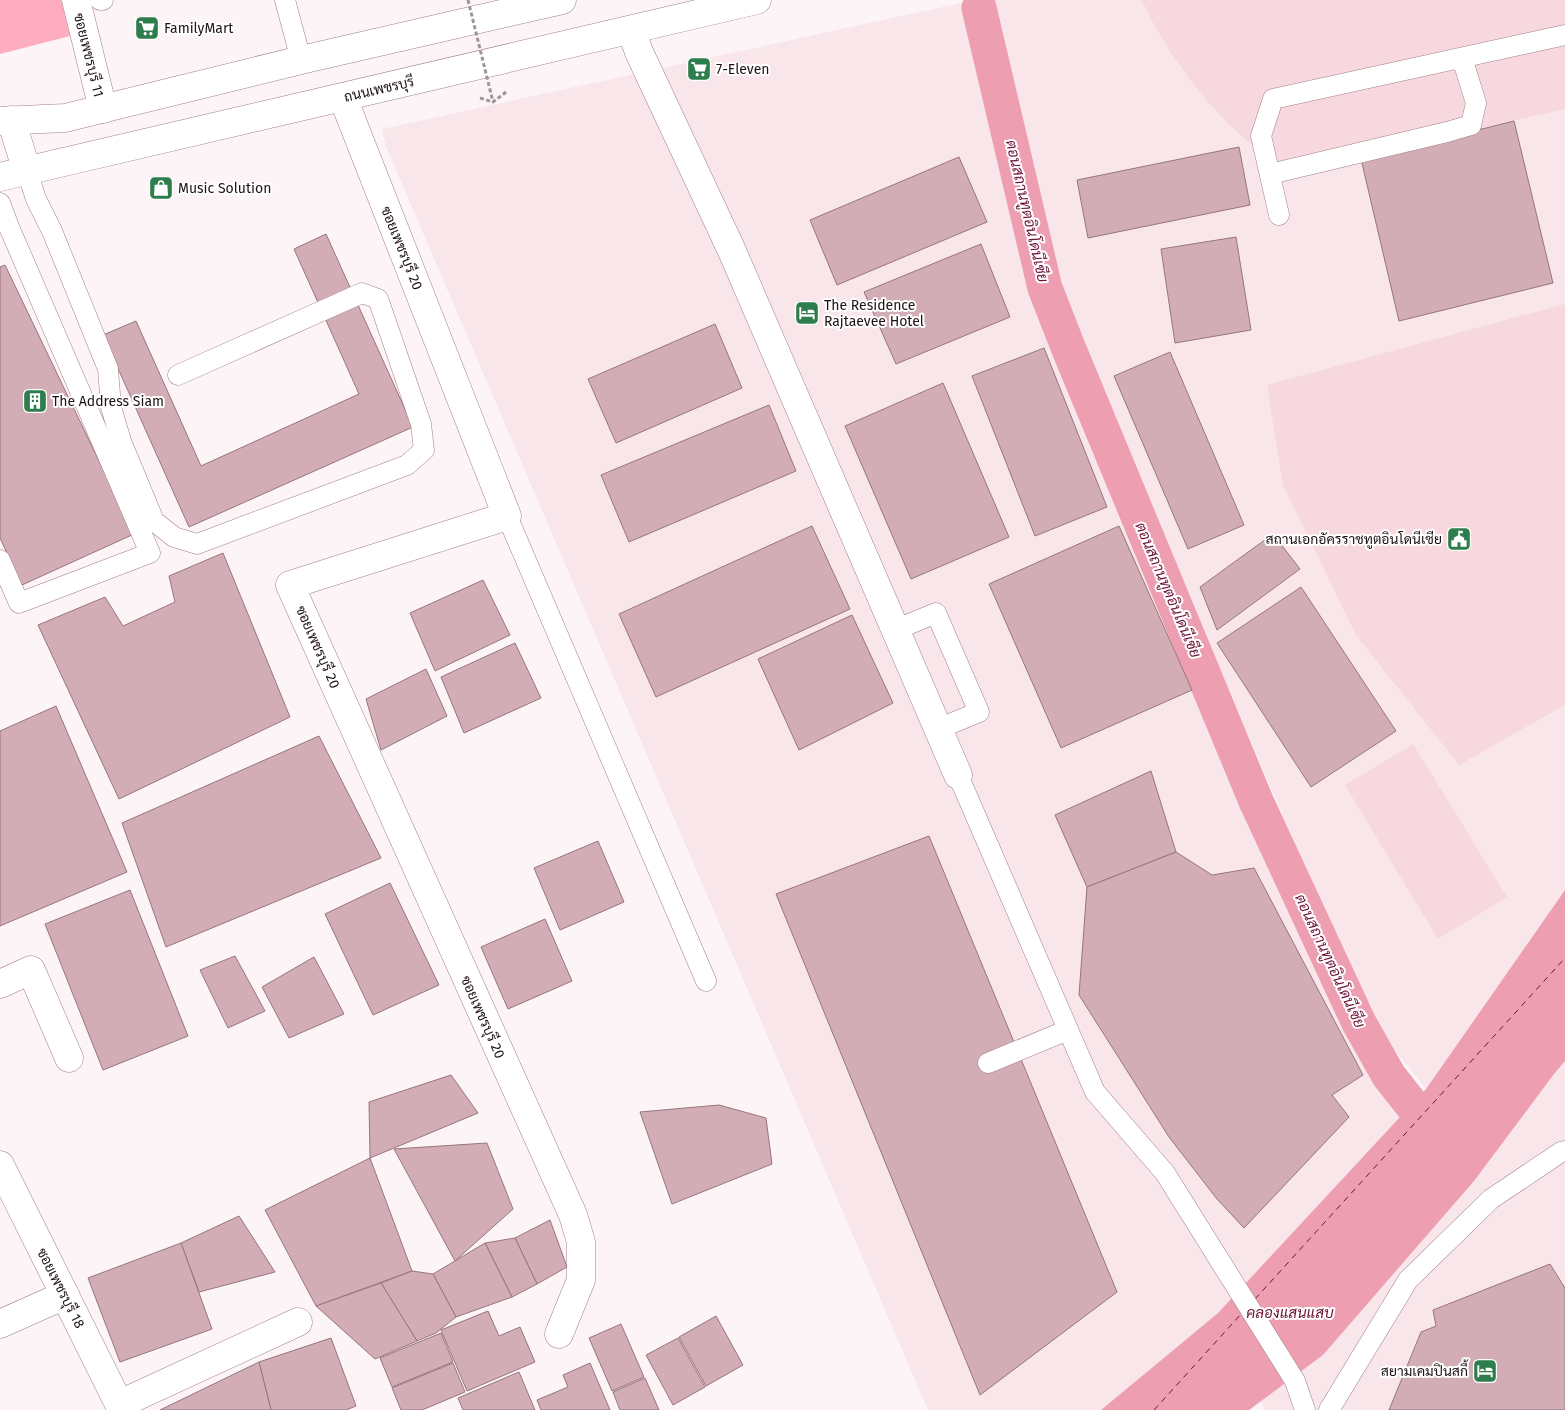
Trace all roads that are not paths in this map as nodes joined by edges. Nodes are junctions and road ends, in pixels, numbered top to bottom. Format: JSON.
{"nodes":[{"id":1,"x":76,"y":0,"type":"edge"},
{"id":2,"x":285,"y":0,"type":"edge"},
{"id":3,"x":562,"y":0,"type":"edge"},
{"id":4,"x":757,"y":0,"type":"edge"},
{"id":5,"x":631,"y":30,"type":"junction"},
{"id":6,"x":1565,"y":36,"type":"edge"},
{"id":7,"x":1462,"y":58,"type":"junction"},
{"id":8,"x":301,"y":60,"type":"junction"},
{"id":9,"x":343,"y":98,"type":"junction"},
{"id":10,"x":103,"y":110,"type":"junction"},
{"id":11,"x":5,"y":121,"type":"edge"},
{"id":12,"x":27,"y":171,"type":"junction"},
{"id":13,"x":1270,"y":174,"type":"junction"},
{"id":14,"x":0,"y":177,"type":"edge"},
{"id":15,"x":2,"y":213,"type":"edge"},
{"id":16,"x":1279,"y":215,"type":"dead end"},
{"id":17,"x":178,"y":376,"type":"dead end"},
{"id":18,"x":508,"y":516,"type":"junction"},
{"id":19,"x":0,"y":560,"type":"edge"},
{"id":20,"x":895,"y":630,"type":"junction"},
{"id":21,"x":938,"y":729,"type":"junction"},
{"id":22,"x":958,"y":775,"type":"joint"},
{"id":23,"x":706,"y":981,"type":"dead end"},
{"id":24,"x":0,"y":984,"type":"edge"},
{"id":25,"x":1068,"y":1030,"type":"junction"},
{"id":26,"x":69,"y":1058,"type":"dead end"},
{"id":27,"x":988,"y":1063,"type":"dead end"},
{"id":28,"x":1565,"y":1151,"type":"edge"},
{"id":29,"x":0,"y":1165,"type":"edge"},
{"id":30,"x":65,"y":1296,"type":"junction"},
{"id":31,"x":298,"y":1322,"type":"dead end"},
{"id":32,"x":0,"y":1324,"type":"edge"},
{"id":33,"x":559,"y":1334,"type":"dead end"},
{"id":34,"x":121,"y":1407,"type":"edge"},
{"id":35,"x":1304,"y":1410,"type":"edge"},
{"id":36,"x":1329,"y":1410,"type":"edge"}],
"edges":[{"from":1,"to":10,"type":"street","name":"ซอยเพชรบุรี 11"},
{"from":2,"to":8,"type":"lane"},
{"from":3,"to":8,"type":"street"},
{"from":4,"to":5,"type":"street","name":"ถนนเพชรบุรี"},
{"from":5,"to":9,"type":"street","name":"ถนนเพชรบุรี"},
{"from":5,"to":20,"type":"street"},
{"from":6,"to":7,"type":"lane"},
{"from":7,"to":13,"type":"lane"},
{"from":7,"to":13,"type":"lane"},
{"from":8,"to":10,"type":"street"},
{"from":9,"to":12,"type":"street","name":"ถนนเพชรบุรี"},
{"from":9,"to":18,"type":"street","name":"ซอยเพชรบุรี 20"},
{"from":10,"to":11,"type":"street"},
{"from":11,"to":12,"type":"street"},
{"from":12,"to":14,"type":"street","name":"ถนนเพชรบุรี"},
{"from":12,"to":17,"type":"lane"},
{"from":13,"to":16,"type":"lane"},
{"from":15,"to":19,"type":"lane"},
{"from":18,"to":23,"type":"lane"},
{"from":18,"to":33,"type":"street","name":"ซอยเพชรบุรี 20"},
{"from":20,"to":21,"type":"street"},
{"from":20,"to":21,"type":"lane"},
{"from":21,"to":22,"type":"street"},
{"from":22,"to":25,"type":"lane"},
{"from":24,"to":26,"type":"street"},
{"from":25,"to":27,"type":"lane"},
{"from":25,"to":35,"type":"lane"},
{"from":28,"to":36,"type":"lane"},
{"from":29,"to":30,"type":"street","name":"ซอยเพชรบุรี 18"},
{"from":30,"to":32,"type":"street"},
{"from":30,"to":34,"type":"street","name":"ซอยเพชรบุรี 18"},
{"from":31,"to":34,"type":"street"}]}
